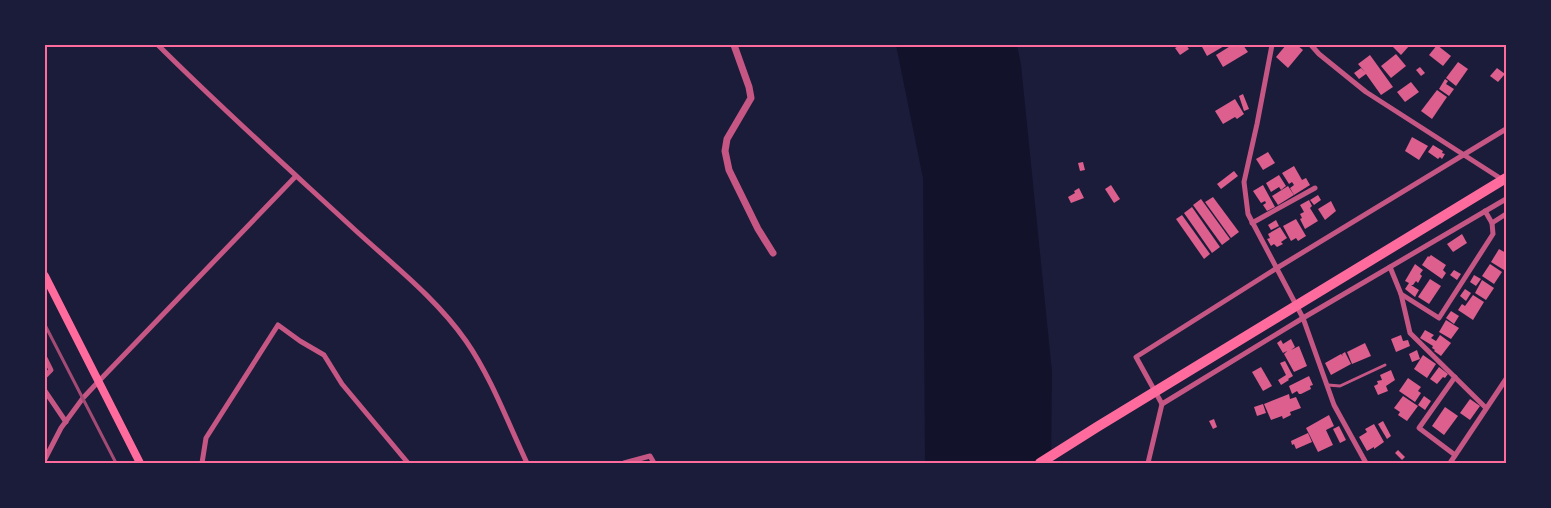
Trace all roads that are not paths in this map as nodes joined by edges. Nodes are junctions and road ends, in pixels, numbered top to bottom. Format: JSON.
{"nodes":[{"id":1,"x":158,"y":45,"type":"edge"},
{"id":2,"x":734,"y":45,"type":"edge"},
{"id":3,"x":1272,"y":45,"type":"edge"},
{"id":4,"x":1311,"y":45,"type":"edge"},
{"id":5,"x":1506,"y":128,"type":"edge"},
{"id":6,"x":1461,"y":154,"type":"junction"},
{"id":7,"x":296,"y":176,"type":"junction"},
{"id":8,"x":1506,"y":180,"type":"edge"},
{"id":9,"x":1315,"y":188,"type":"dead end"},
{"id":10,"x":1506,"y":199,"type":"edge"},
{"id":11,"x":1485,"y":211,"type":"junction"},
{"id":12,"x":1506,"y":214,"type":"edge"},
{"id":13,"x":1252,"y":223,"type":"junction"},
{"id":14,"x":1492,"y":223,"type":"junction"},
{"id":15,"x":773,"y":253,"type":"dead end"},
{"id":16,"x":1390,"y":267,"type":"junction"},
{"id":17,"x":1277,"y":268,"type":"junction"},
{"id":18,"x":45,"y":276,"type":"edge"},
{"id":19,"x":1401,"y":294,"type":"junction"},
{"id":20,"x":1303,"y":318,"type":"junction"},
{"id":21,"x":45,"y":358,"type":"edge"},
{"id":22,"x":1384,"y":365,"type":"dead end"},
{"id":23,"x":45,"y":376,"type":"edge"},
{"id":24,"x":1455,"y":377,"type":"junction"},
{"id":25,"x":1506,"y":378,"type":"edge"},
{"id":26,"x":98,"y":382,"type":"junction"},
{"id":27,"x":1327,"y":385,"type":"junction"},
{"id":28,"x":45,"y":391,"type":"edge"},
{"id":29,"x":1162,"y":404,"type":"junction"},
{"id":30,"x":1486,"y":408,"type":"junction"},
{"id":31,"x":66,"y":422,"type":"junction"},
{"id":32,"x":1455,"y":455,"type":"junction"},
{"id":33,"x":45,"y":459,"type":"edge"},
{"id":34,"x":140,"y":463,"type":"edge"},
{"id":35,"x":202,"y":463,"type":"edge"},
{"id":36,"x":408,"y":463,"type":"edge"},
{"id":37,"x":527,"y":463,"type":"edge"},
{"id":38,"x":624,"y":463,"type":"edge"},
{"id":39,"x":654,"y":463,"type":"edge"},
{"id":40,"x":1040,"y":463,"type":"edge"},
{"id":41,"x":1148,"y":463,"type":"edge"},
{"id":42,"x":1366,"y":463,"type":"edge"},
{"id":43,"x":1450,"y":463,"type":"edge"}],
"edges":[{"from":1,"to":7,"type":"street"},
{"from":2,"to":15,"type":"street"},
{"from":3,"to":13,"type":"street"},
{"from":4,"to":6,"type":"street"},
{"from":5,"to":6,"type":"street"},
{"from":6,"to":8,"type":"street"},
{"from":6,"to":17,"type":"street"},
{"from":7,"to":26,"type":"street"},
{"from":7,"to":37,"type":"street"},
{"from":8,"to":40,"type":"highway"},
{"from":9,"to":13,"type":"street"},
{"from":10,"to":11,"type":"street"},
{"from":11,"to":14,"type":"street"},
{"from":11,"to":16,"type":"street"},
{"from":12,"to":14,"type":"street"},
{"from":13,"to":17,"type":"street"},
{"from":14,"to":19,"type":"street"},
{"from":16,"to":19,"type":"street"},
{"from":16,"to":20,"type":"street"},
{"from":17,"to":20,"type":"street"},
{"from":17,"to":29,"type":"street"},
{"from":18,"to":26,"type":"main road"},
{"from":19,"to":24,"type":"street"},
{"from":20,"to":27,"type":"street"},
{"from":20,"to":29,"type":"street"},
{"from":21,"to":23,"type":"street"},
{"from":22,"to":27,"type":"lane"},
{"from":24,"to":30,"type":"street"},
{"from":24,"to":32,"type":"street"},
{"from":25,"to":30,"type":"street"},
{"from":26,"to":31,"type":"street"},
{"from":26,"to":34,"type":"main road"},
{"from":27,"to":42,"type":"street"},
{"from":28,"to":31,"type":"street"},
{"from":29,"to":41,"type":"street"},
{"from":30,"to":32,"type":"street"},
{"from":31,"to":33,"type":"street"},
{"from":32,"to":43,"type":"street"},
{"from":35,"to":36,"type":"street"},
{"from":38,"to":39,"type":"street"}]}
